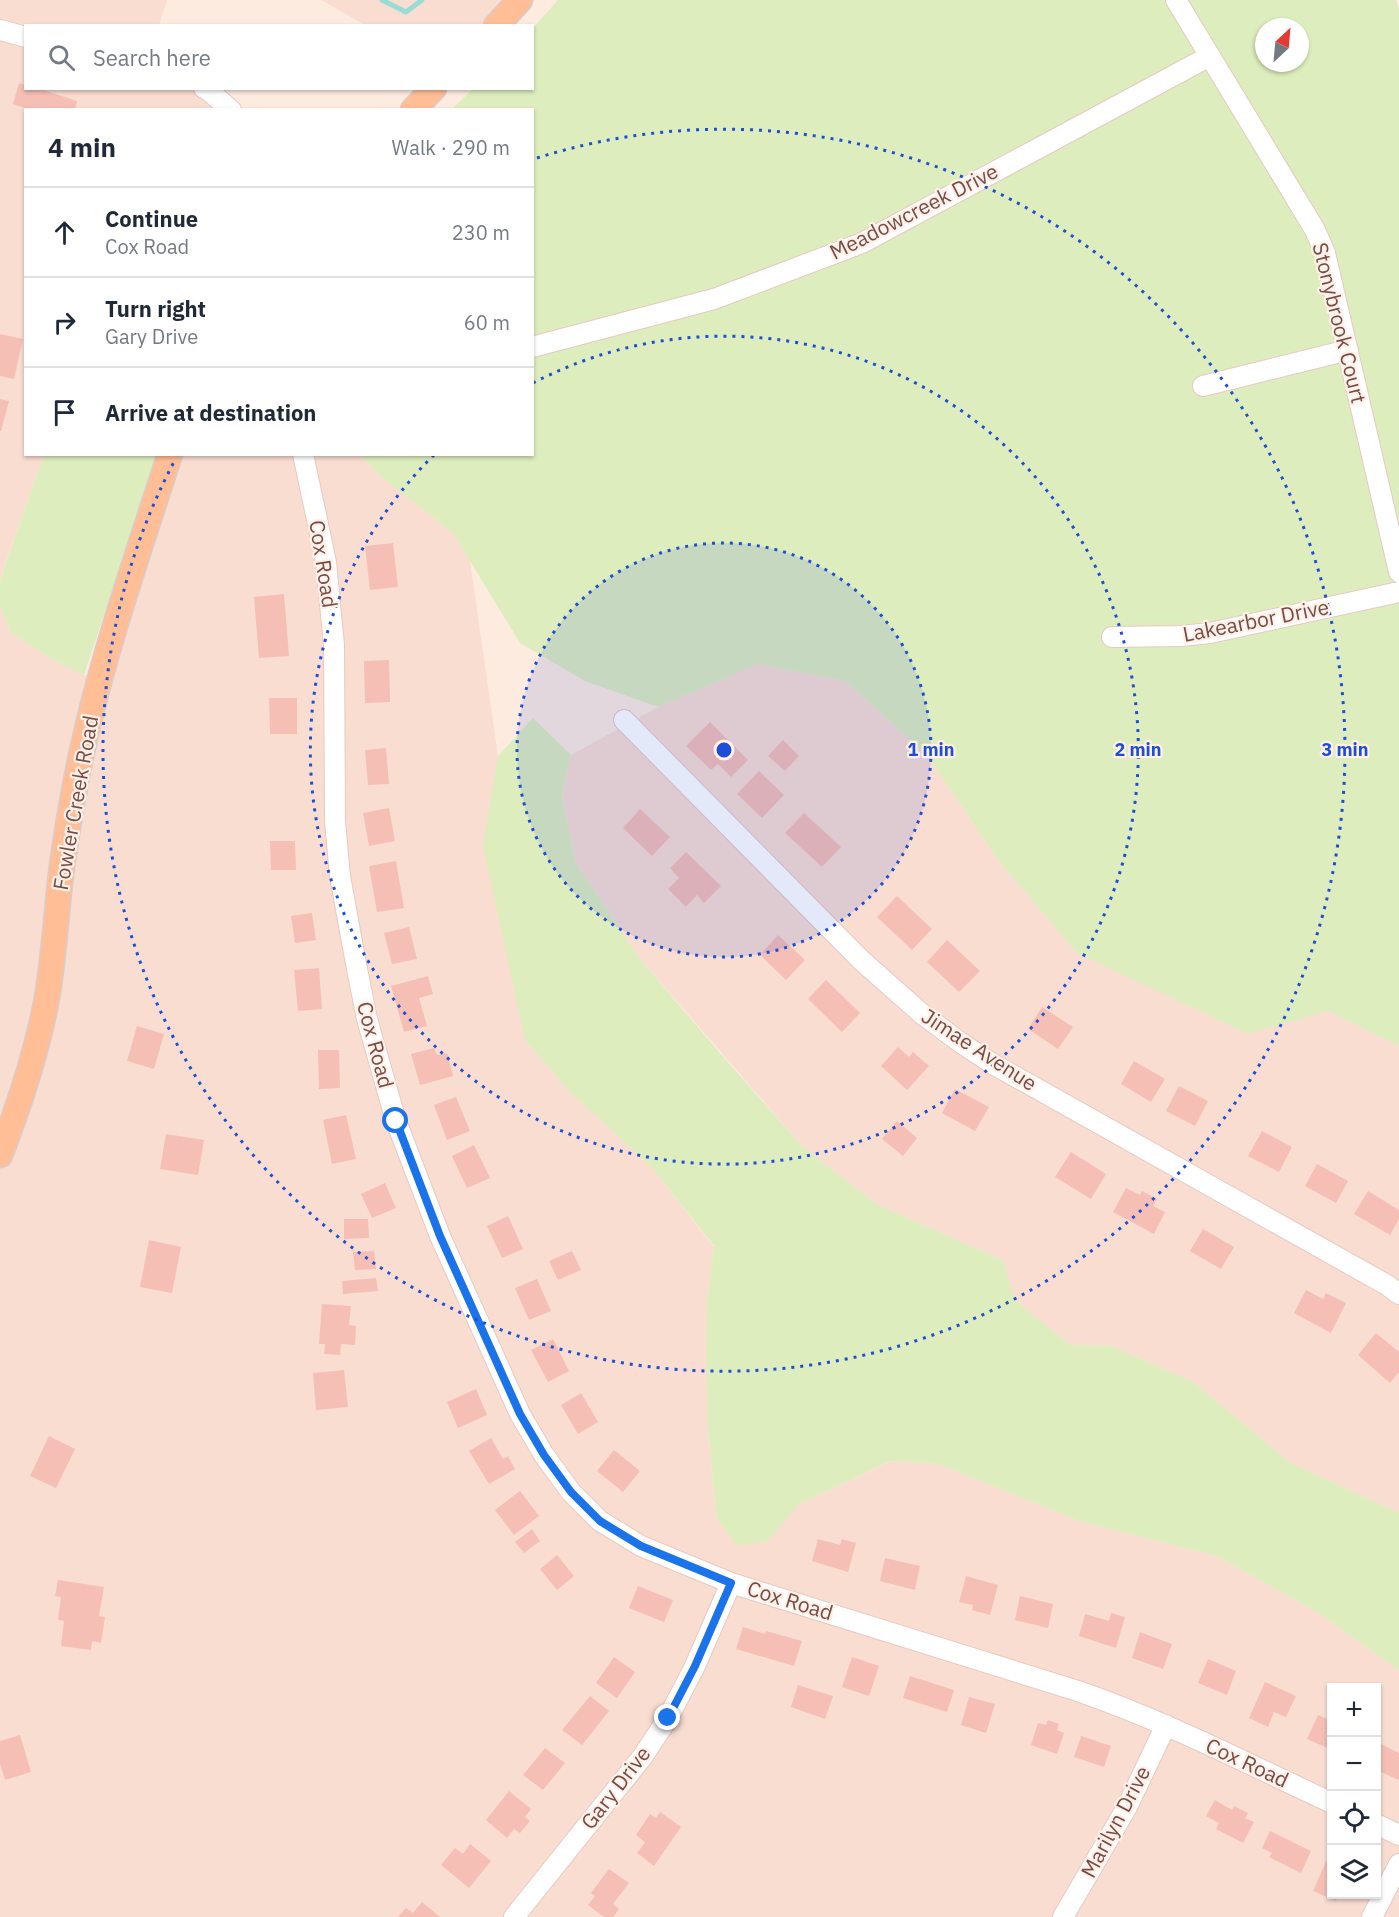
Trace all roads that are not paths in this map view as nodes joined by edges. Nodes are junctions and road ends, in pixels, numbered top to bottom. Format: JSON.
{"nodes":[{"id":1,"x":520,"y":0,"type":"edge"},
{"id":2,"x":1176,"y":0,"type":"edge"},
{"id":3,"x":498,"y":24,"type":"edge"},
{"id":4,"x":0,"y":30,"type":"edge"},
{"id":5,"x":24,"y":36,"type":"edge"},
{"id":6,"x":1210,"y":56,"type":"junction"},
{"id":7,"x":207,"y":90,"type":"edge"},
{"id":8,"x":432,"y":90,"type":"edge"},
{"id":9,"x":229,"y":108,"type":"edge"},
{"id":10,"x":415,"y":108,"type":"edge"},
{"id":11,"x":534,"y":346,"type":"edge"},
{"id":12,"x":1348,"y":350,"type":"junction"},
{"id":13,"x":1203,"y":386,"type":"dead end"},
{"id":14,"x":169,"y":456,"type":"edge"},
{"id":15,"x":303,"y":456,"type":"edge"},
{"id":16,"x":1399,"y":572,"type":"edge"},
{"id":17,"x":1399,"y":592,"type":"edge"},
{"id":18,"x":1112,"y":637,"type":"dead end"},
{"id":19,"x":624,"y":720,"type":"dead end"},
{"id":20,"x":0,"y":1155,"type":"edge"},
{"id":21,"x":1399,"y":1294,"type":"edge"},
{"id":22,"x":731,"y":1583,"type":"junction"},
{"id":23,"x":1166,"y":1725,"type":"junction"},
{"id":24,"x":1327,"y":1801,"type":"edge"},
{"id":25,"x":1381,"y":1826,"type":"edge"},
{"id":26,"x":1399,"y":1835,"type":"edge"},
{"id":27,"x":1399,"y":1864,"type":"edge"},
{"id":28,"x":514,"y":1917,"type":"edge"},
{"id":29,"x":1063,"y":1917,"type":"edge"},
{"id":30,"x":1371,"y":1917,"type":"edge"}],
"edges":[{"from":1,"to":3,"type":"main road"},
{"from":2,"to":6,"type":"street","name":"Stonybrook Court"},
{"from":4,"to":5,"type":"street"},
{"from":6,"to":11,"type":"street","name":"Meadowcreek Drive"},
{"from":6,"to":12,"type":"street","name":"Stonybrook Court"},
{"from":7,"to":9,"type":"street"},
{"from":8,"to":10,"type":"main road"},
{"from":12,"to":13,"type":"street"},
{"from":12,"to":16,"type":"street","name":"Stonybrook Court"},
{"from":14,"to":20,"type":"main road","name":"Fowler Creek Road"},
{"from":15,"to":22,"type":"street","name":"Cox Road"},
{"from":17,"to":18,"type":"street","name":"Lakearbor Drive"},
{"from":19,"to":21,"type":"street","name":"Jimae Avenue"},
{"from":22,"to":23,"type":"street","name":"Cox Road"},
{"from":22,"to":28,"type":"street","name":"Gary Drive"},
{"from":23,"to":24,"type":"street","name":"Cox Road"},
{"from":23,"to":29,"type":"street","name":"Marilyn Drive"},
{"from":25,"to":26,"type":"street"},
{"from":27,"to":30,"type":"street"}]}
